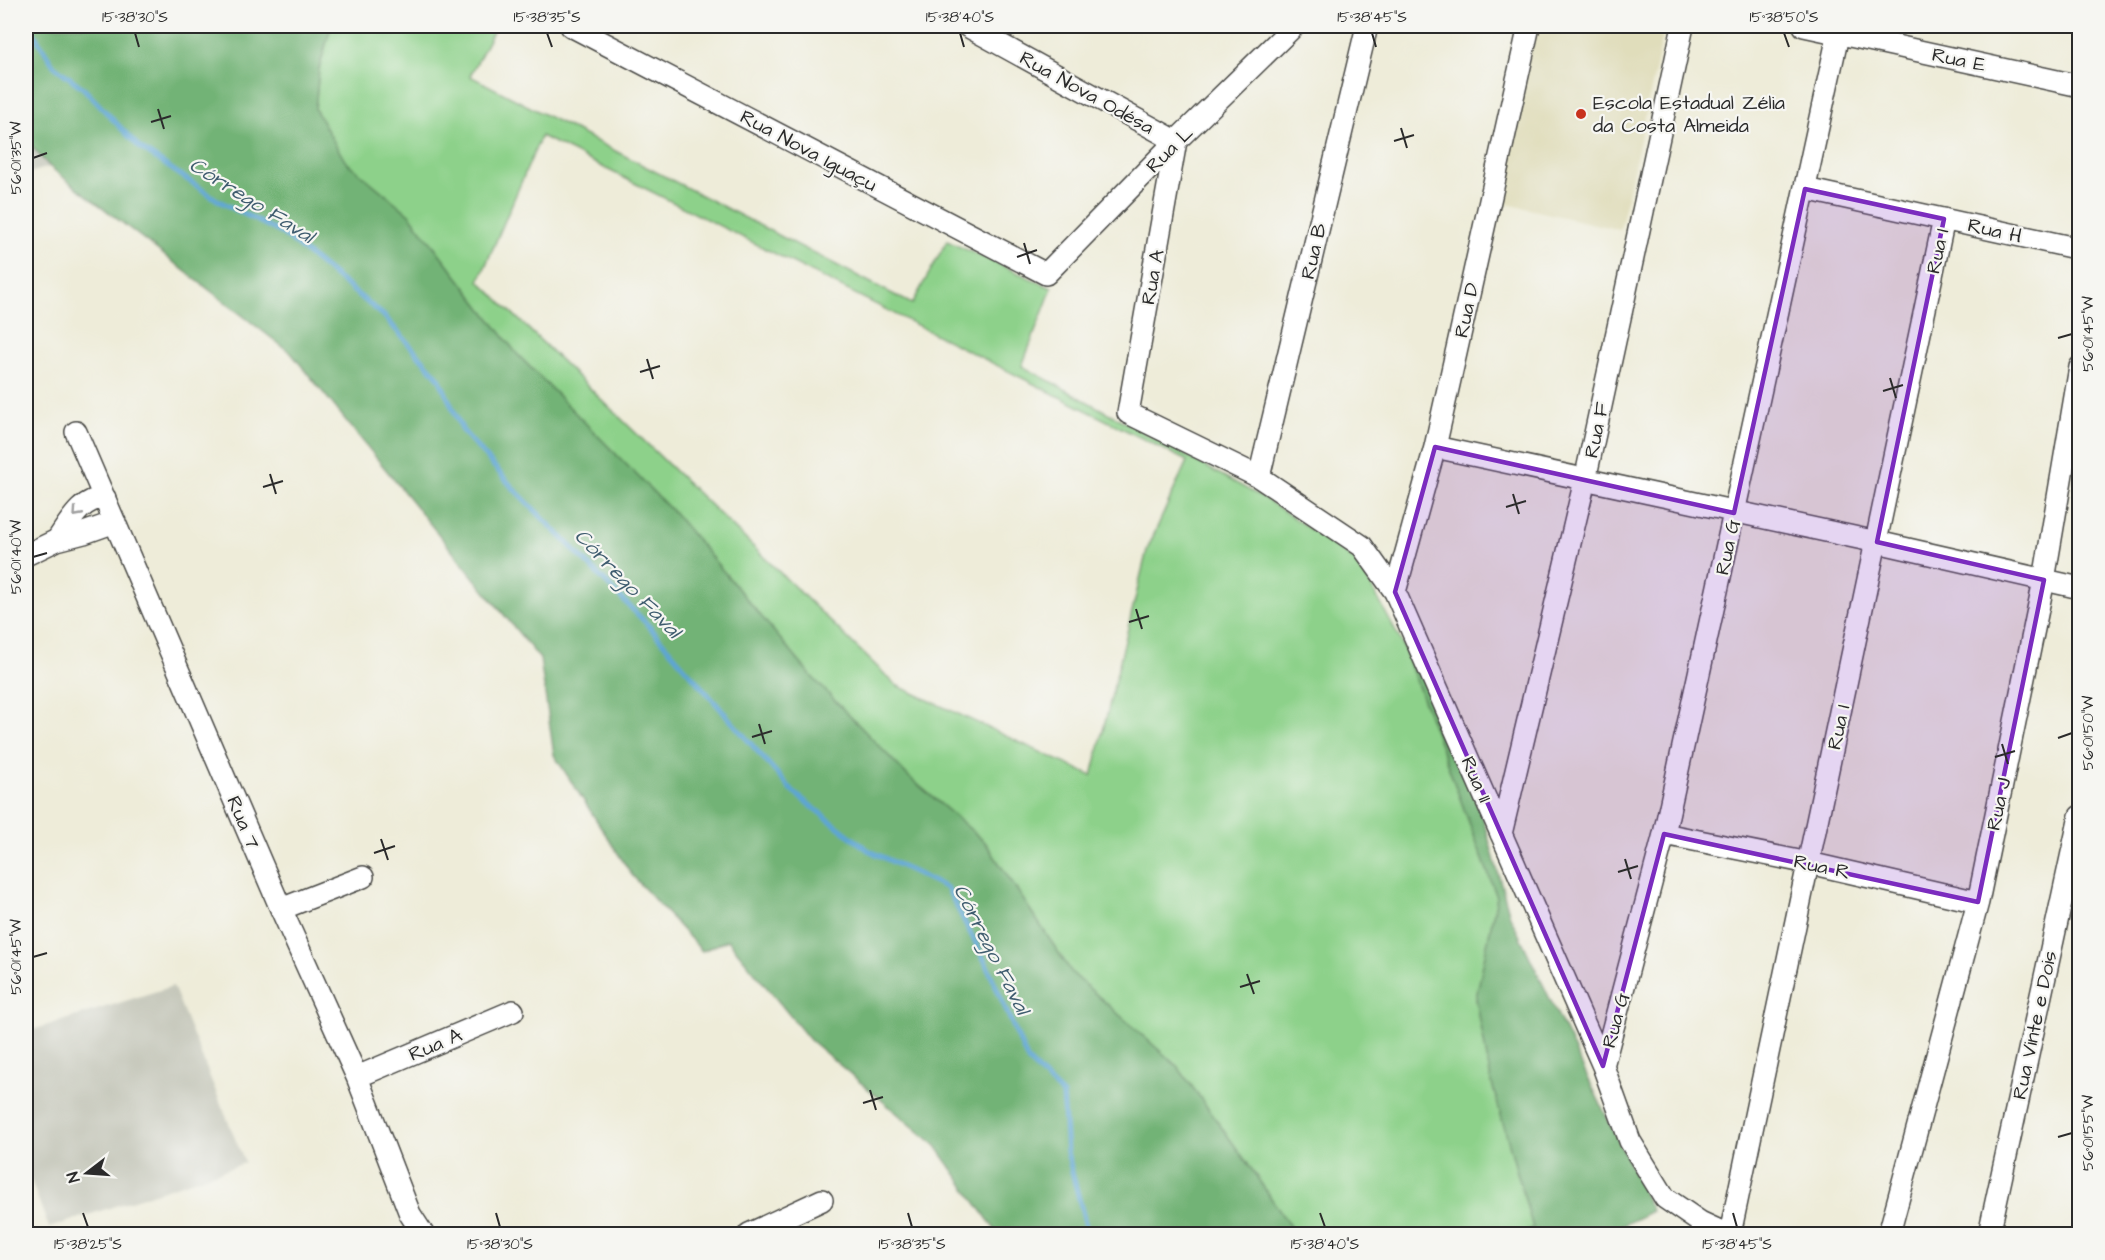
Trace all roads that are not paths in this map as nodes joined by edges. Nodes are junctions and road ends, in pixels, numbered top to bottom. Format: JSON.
{"nodes":[{"id":1,"x":571,"y":26,"type":"edge"},
{"id":2,"x":966,"y":26,"type":"edge"},
{"id":3,"x":1294,"y":26,"type":"edge"},
{"id":4,"x":1367,"y":26,"type":"edge"},
{"id":5,"x":1529,"y":26,"type":"edge"},
{"id":6,"x":1683,"y":26,"type":"edge"},
{"id":7,"x":1803,"y":26,"type":"edge"},
{"id":8,"x":1840,"y":29,"type":"edge"},
{"id":9,"x":2079,"y":86,"type":"edge"},
{"id":10,"x":1176,"y":141,"type":"junction"},
{"id":11,"x":1805,"y":189,"type":"junction"},
{"id":12,"x":1944,"y":219,"type":"junction"},
{"id":13,"x":2079,"y":249,"type":"edge"},
{"id":14,"x":1046,"y":274,"type":"joint"},
{"id":15,"x":2079,"y":367,"type":"edge"},
{"id":16,"x":1128,"y":413,"type":"joint"},
{"id":17,"x":76,"y":432,"type":"dead end"},
{"id":18,"x":1435,"y":447,"type":"junction"},
{"id":19,"x":1259,"y":477,"type":"junction"},
{"id":20,"x":1585,"y":480,"type":"junction"},
{"id":21,"x":105,"y":498,"type":"junction"},
{"id":22,"x":1734,"y":513,"type":"junction"},
{"id":23,"x":115,"y":522,"type":"junction"},
{"id":24,"x":57,"y":540,"type":"junction"},
{"id":25,"x":1877,"y":542,"type":"junction"},
{"id":26,"x":26,"y":555,"type":"edge"},
{"id":27,"x":2044,"y":580,"type":"junction"},
{"id":28,"x":2079,"y":588,"type":"edge"},
{"id":29,"x":1395,"y":592,"type":"junction"},
{"id":30,"x":2079,"y":816,"type":"edge"},
{"id":31,"x":1501,"y":834,"type":"junction"},
{"id":32,"x":1664,"y":834,"type":"junction"},
{"id":33,"x":2075,"y":856,"type":"edge"},
{"id":34,"x":1809,"y":863,"type":"junction"},
{"id":35,"x":363,"y":877,"type":"dead end"},
{"id":36,"x":1978,"y":902,"type":"junction"},
{"id":37,"x":281,"y":909,"type":"junction"},
{"id":38,"x":513,"y":1011,"type":"dead end"},
{"id":39,"x":1603,"y":1066,"type":"junction"},
{"id":40,"x":357,"y":1077,"type":"junction"},
{"id":41,"x":822,"y":1200,"type":"dead end"},
{"id":42,"x":423,"y":1234,"type":"edge"},
{"id":43,"x":748,"y":1234,"type":"edge"},
{"id":44,"x":1726,"y":1234,"type":"edge"},
{"id":45,"x":1731,"y":1234,"type":"edge"},
{"id":46,"x":1889,"y":1234,"type":"edge"},
{"id":47,"x":1989,"y":1234,"type":"edge"}],
"edges":[{"from":1,"to":14,"type":"street","name":"Rua Nova Iguaçu"},
{"from":2,"to":10,"type":"street","name":"Rua Nova Odésa"},
{"from":3,"to":10,"type":"street","name":"Rua L"},
{"from":4,"to":19,"type":"street","name":"Rua B"},
{"from":5,"to":18,"type":"street","name":"Rua D"},
{"from":6,"to":20,"type":"street","name":"Rua F"},
{"from":7,"to":8,"type":"street","name":"Rua E"},
{"from":8,"to":9,"type":"street","name":"Rua E"},
{"from":8,"to":11,"type":"street","name":"Rua G"},
{"from":10,"to":14,"type":"street","name":"Rua L"},
{"from":10,"to":16,"type":"street","name":"Rua A"},
{"from":11,"to":12,"type":"street","name":"Rua H"},
{"from":11,"to":22,"type":"street","name":"Rua G"},
{"from":12,"to":13,"type":"street","name":"Rua H"},
{"from":12,"to":25,"type":"street","name":"Rua I"},
{"from":15,"to":27,"type":"street","name":"Rua J"},
{"from":16,"to":19,"type":"street","name":"Rua 11"},
{"from":17,"to":21,"type":"street","name":"Rua 7"},
{"from":18,"to":20,"type":"street"},
{"from":18,"to":29,"type":"street","name":"Rua D"},
{"from":19,"to":29,"type":"street","name":"Rua 11"},
{"from":20,"to":22,"type":"street"},
{"from":20,"to":31,"type":"street","name":"Rua F"},
{"from":21,"to":23,"type":"street","name":"Rua 7"},
{"from":21,"to":24,"type":"street","one_way":true},
{"from":22,"to":25,"type":"street"},
{"from":22,"to":32,"type":"street","name":"Rua G"},
{"from":23,"to":24,"type":"street"},
{"from":23,"to":37,"type":"street","name":"Rua 7"},
{"from":24,"to":26,"type":"street"},
{"from":25,"to":27,"type":"street"},
{"from":25,"to":34,"type":"street","name":"Rua I"},
{"from":27,"to":28,"type":"street"},
{"from":27,"to":36,"type":"street","name":"Rua J"},
{"from":29,"to":31,"type":"street","name":"Rua 11"},
{"from":30,"to":33,"type":"street","name":"Rua Vinte e Dois"},
{"from":31,"to":39,"type":"street","name":"Rua 11"},
{"from":32,"to":34,"type":"street","name":"Rua R"},
{"from":32,"to":39,"type":"street","name":"Rua G"},
{"from":33,"to":47,"type":"street","name":"Rua Vinte e Dois"},
{"from":34,"to":36,"type":"street","name":"Rua R"},
{"from":34,"to":45,"type":"street","name":"Rua I"},
{"from":35,"to":37,"type":"street"},
{"from":36,"to":46,"type":"street","name":"Rua J"},
{"from":37,"to":40,"type":"street","name":"Rua 7"},
{"from":38,"to":40,"type":"street","name":"Rua A"},
{"from":39,"to":44,"type":"street","name":"Rua 11"},
{"from":40,"to":42,"type":"street","name":"Rua 7"},
{"from":41,"to":43,"type":"street"}]}
